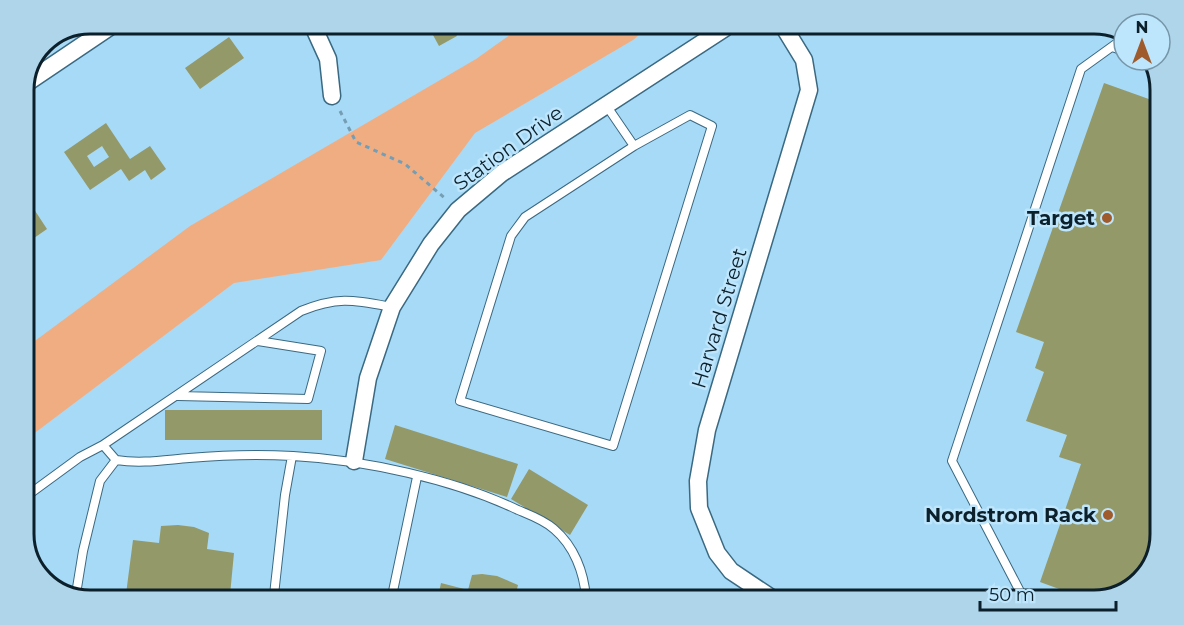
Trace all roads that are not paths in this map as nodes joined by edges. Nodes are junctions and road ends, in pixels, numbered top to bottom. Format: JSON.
{"nodes":[{"id":1,"x":99,"y":34,"type":"edge"},
{"id":2,"x":317,"y":34,"type":"edge"},
{"id":3,"x":716,"y":34,"type":"edge"},
{"id":4,"x":788,"y":34,"type":"edge"},
{"id":5,"x":1112,"y":47,"type":"edge"},
{"id":6,"x":36,"y":77,"type":"edge"},
{"id":7,"x":332,"y":96,"type":"road end"},
{"id":8,"x":606,"y":105,"type":"junction"},
{"id":9,"x":634,"y":146,"type":"junction"},
{"id":10,"x":392,"y":307,"type":"junction"},
{"id":11,"x":258,"y":341,"type":"junction"},
{"id":12,"x":177,"y":396,"type":"junction"},
{"id":13,"x":103,"y":445,"type":"junction"},
{"id":14,"x":292,"y":456,"type":"junction"},
{"id":15,"x":116,"y":460,"type":"junction"},
{"id":16,"x":354,"y":461,"type":"junction"},
{"id":17,"x":417,"y":477,"type":"junction"},
{"id":18,"x":35,"y":490,"type":"edge"},
{"id":19,"x":77,"y":589,"type":"edge"},
{"id":20,"x":275,"y":590,"type":"edge"},
{"id":21,"x":393,"y":590,"type":"edge"},
{"id":22,"x":585,"y":590,"type":"edge"},
{"id":23,"x":758,"y":590,"type":"edge"},
{"id":24,"x":1019,"y":590,"type":"edge"}],
"edges":[{"from":1,"to":6,"type":"street"},
{"from":2,"to":7,"type":"street"},
{"from":3,"to":8,"type":"street","name":"Station Drive"},
{"from":4,"to":23,"type":"street","name":"Harvard Street"},
{"from":5,"to":24,"type":"lane"},
{"from":8,"to":9,"type":"lane"},
{"from":8,"to":10,"type":"street","name":"Station Drive"},
{"from":9,"to":9,"type":"lane"},
{"from":10,"to":11,"type":"lane"},
{"from":10,"to":16,"type":"street","name":"Station Drive"},
{"from":11,"to":12,"type":"lane"},
{"from":11,"to":12,"type":"lane"},
{"from":12,"to":13,"type":"lane"},
{"from":13,"to":15,"type":"lane"},
{"from":13,"to":18,"type":"lane"},
{"from":14,"to":15,"type":"lane"},
{"from":14,"to":16,"type":"lane"},
{"from":14,"to":20,"type":"lane"},
{"from":15,"to":19,"type":"lane"},
{"from":16,"to":17,"type":"lane"},
{"from":17,"to":21,"type":"lane"},
{"from":17,"to":22,"type":"lane"}]}
